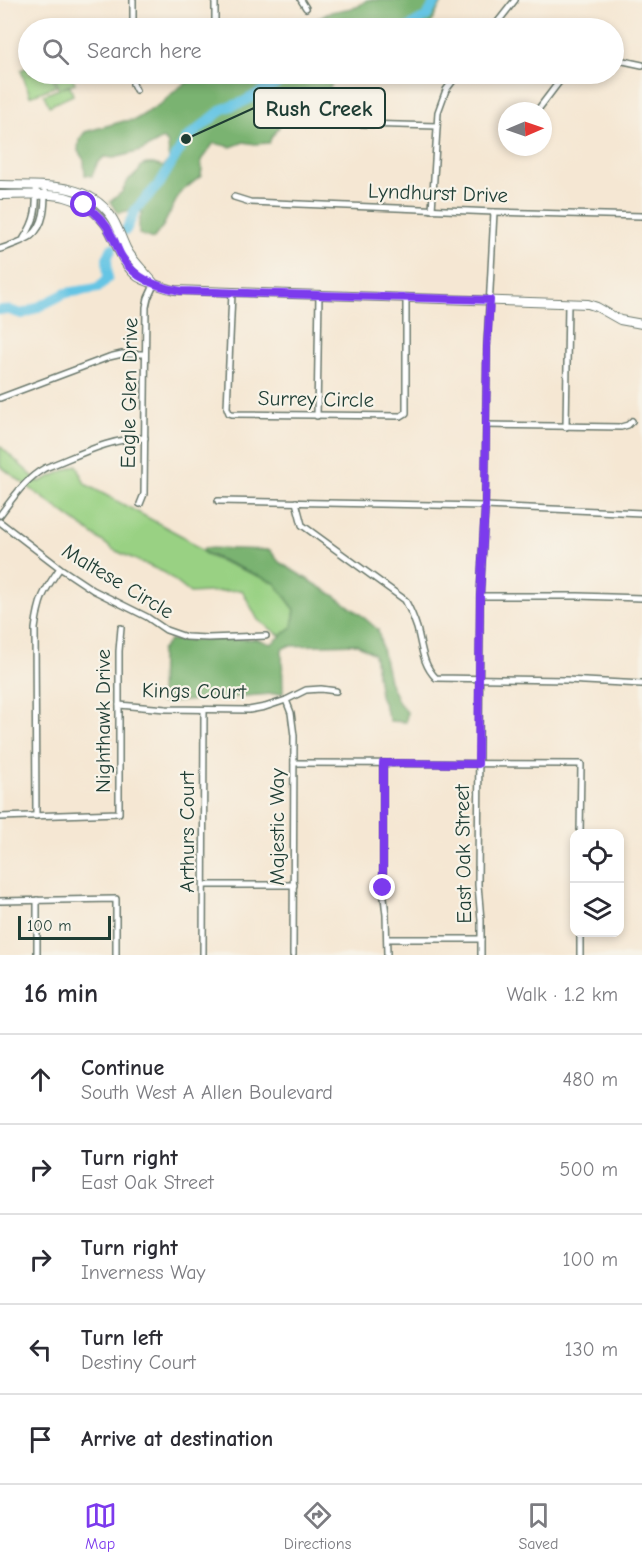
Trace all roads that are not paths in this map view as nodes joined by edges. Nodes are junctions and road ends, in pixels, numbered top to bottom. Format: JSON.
{"nodes":[{"id":1,"x":133,"y":0,"type":"edge"},
{"id":2,"x":215,"y":0,"type":"edge"},
{"id":3,"x":301,"y":0,"type":"edge"},
{"id":4,"x":515,"y":0,"type":"edge"},
{"id":5,"x":306,"y":8,"type":"dead end"},
{"id":6,"x":133,"y":18,"type":"edge"},
{"id":7,"x":215,"y":18,"type":"edge"},
{"id":8,"x":501,"y":18,"type":"edge"},
{"id":9,"x":624,"y":60,"type":"edge"},
{"id":10,"x":642,"y":65,"type":"edge"},
{"id":11,"x":133,"y":84,"type":"edge"},
{"id":12,"x":450,"y":84,"type":"edge"},
{"id":13,"x":557,"y":84,"type":"edge"},
{"id":14,"x":136,"y":90,"type":"dead end"},
{"id":15,"x":544,"y":102,"type":"edge"},
{"id":16,"x":311,"y":116,"type":"dead end"},
{"id":17,"x":437,"y":126,"type":"junction"},
{"id":18,"x":0,"y":185,"type":"edge"},
{"id":19,"x":40,"y":186,"type":"junction"},
{"id":20,"x":0,"y":195,"type":"edge"},
{"id":21,"x":41,"y":195,"type":"junction"},
{"id":22,"x":234,"y":197,"type":"dead end"},
{"id":23,"x":432,"y":210,"type":"junction"},
{"id":24,"x":494,"y":212,"type":"junction"},
{"id":25,"x":642,"y":216,"type":"edge"},
{"id":26,"x":0,"y":249,"type":"edge"},
{"id":27,"x":155,"y":284,"type":"junction"},
{"id":28,"x":232,"y":292,"type":"junction"},
{"id":29,"x":319,"y":294,"type":"junction"},
{"id":30,"x":406,"y":297,"type":"junction"},
{"id":31,"x":490,"y":300,"type":"junction"},
{"id":32,"x":567,"y":303,"type":"junction"},
{"id":33,"x":642,"y":324,"type":"edge"},
{"id":34,"x":145,"y":354,"type":"junction"},
{"id":35,"x":0,"y":398,"type":"edge"},
{"id":36,"x":316,"y":416,"type":"junction"},
{"id":37,"x":632,"y":421,"type":"dead end"},
{"id":38,"x":486,"y":425,"type":"junction"},
{"id":39,"x":566,"y":427,"type":"junction"},
{"id":40,"x":145,"y":438,"type":"junction"},
{"id":41,"x":218,"y":501,"type":"dead end"},
{"id":42,"x":296,"y":502,"type":"junction"},
{"id":43,"x":140,"y":504,"type":"dead end"},
{"id":44,"x":485,"y":506,"type":"junction"},
{"id":45,"x":642,"y":513,"type":"edge"},
{"id":46,"x":0,"y":515,"type":"edge"},
{"id":47,"x":0,"y":522,"type":"edge"},
{"id":48,"x":60,"y":568,"type":"junction"},
{"id":49,"x":480,"y":596,"type":"junction"},
{"id":50,"x":642,"y":598,"type":"edge"},
{"id":51,"x":121,"y":628,"type":"dead end"},
{"id":52,"x":266,"y":636,"type":"dead end"},
{"id":53,"x":479,"y":679,"type":"junction"},
{"id":54,"x":642,"y":684,"type":"edge"},
{"id":55,"x":336,"y":691,"type":"dead end"},
{"id":56,"x":285,"y":700,"type":"junction"},
{"id":57,"x":119,"y":705,"type":"junction"},
{"id":58,"x":204,"y":710,"type":"junction"},
{"id":59,"x":294,"y":763,"type":"junction"},
{"id":60,"x":383,"y":763,"type":"junction"},
{"id":61,"x":478,"y":764,"type":"junction"},
{"id":62,"x":36,"y":816,"type":"junction"},
{"id":63,"x":0,"y":817,"type":"edge"},
{"id":64,"x":580,"y":829,"type":"edge"},
{"id":65,"x":204,"y":885,"type":"junction"},
{"id":66,"x":294,"y":885,"type":"junction"},
{"id":67,"x":37,"y":900,"type":"junction"},
{"id":68,"x":0,"y":901,"type":"edge"},
{"id":69,"x":580,"y":937,"type":"edge"},
{"id":70,"x":387,"y":939,"type":"junction"},
{"id":71,"x":481,"y":939,"type":"junction"},
{"id":72,"x":37,"y":955,"type":"edge"},
{"id":73,"x":116,"y":955,"type":"edge"},
{"id":74,"x":203,"y":955,"type":"edge"},
{"id":75,"x":293,"y":955,"type":"edge"},
{"id":76,"x":387,"y":955,"type":"edge"},
{"id":77,"x":481,"y":955,"type":"edge"},
{"id":78,"x":580,"y":955,"type":"edge"}],
"edges":[{"from":1,"to":6,"type":"street"},
{"from":2,"to":7,"type":"street"},
{"from":3,"to":5,"type":"street"},
{"from":4,"to":8,"type":"street"},
{"from":9,"to":10,"type":"street"},
{"from":11,"to":14,"type":"street"},
{"from":12,"to":17,"type":"street"},
{"from":13,"to":15,"type":"street"},
{"from":16,"to":17,"type":"street"},
{"from":17,"to":23,"type":"street"},
{"from":18,"to":19,"type":"street"},
{"from":19,"to":21,"type":"street"},
{"from":19,"to":27,"type":"street"},
{"from":20,"to":21,"type":"street"},
{"from":21,"to":26,"type":"street"},
{"from":21,"to":27,"type":"street"},
{"from":22,"to":23,"type":"street","name":"Lyndhurst Drive"},
{"from":23,"to":24,"type":"street","name":"Lyndhurst Drive"},
{"from":24,"to":25,"type":"street","name":"Lyndhurst Drive"},
{"from":24,"to":31,"type":"street","name":"East Oak Street"},
{"from":27,"to":28,"type":"street"},
{"from":27,"to":34,"type":"street","name":"Eagle Glen Drive"},
{"from":28,"to":29,"type":"street"},
{"from":28,"to":36,"type":"street","name":"Surrey Circle"},
{"from":29,"to":30,"type":"street"},
{"from":29,"to":36,"type":"street"},
{"from":30,"to":31,"type":"street"},
{"from":30,"to":36,"type":"street","name":"Surrey Circle"},
{"from":31,"to":32,"type":"street"},
{"from":31,"to":38,"type":"street","name":"East Oak Street"},
{"from":32,"to":33,"type":"street"},
{"from":32,"to":39,"type":"street"},
{"from":34,"to":35,"type":"street"},
{"from":34,"to":40,"type":"street","name":"Eagle Glen Drive"},
{"from":37,"to":39,"type":"street"},
{"from":38,"to":39,"type":"street"},
{"from":38,"to":44,"type":"street","name":"East Oak Street"},
{"from":40,"to":43,"type":"street","name":"Eagle Glen Drive"},
{"from":40,"to":46,"type":"street"},
{"from":41,"to":42,"type":"street"},
{"from":42,"to":44,"type":"street"},
{"from":42,"to":53,"type":"street"},
{"from":44,"to":45,"type":"street"},
{"from":44,"to":49,"type":"street","name":"East Oak Street"},
{"from":47,"to":48,"type":"street","name":"Maltese Circle"},
{"from":48,"to":52,"type":"street","name":"Maltese Circle"},
{"from":48,"to":62,"type":"street"},
{"from":49,"to":50,"type":"street"},
{"from":49,"to":53,"type":"street","name":"East Oak Street"},
{"from":51,"to":57,"type":"street","name":"Nighthawk Drive"},
{"from":53,"to":54,"type":"street"},
{"from":53,"to":61,"type":"street","name":"East Oak Street"},
{"from":55,"to":56,"type":"street","name":"Kings Court"},
{"from":56,"to":58,"type":"street","name":"Kings Court"},
{"from":56,"to":59,"type":"street","name":"Majestic Way"},
{"from":57,"to":58,"type":"street","name":"Kings Court"},
{"from":57,"to":62,"type":"street","name":"Nighthawk Drive"},
{"from":58,"to":65,"type":"street","name":"Arthurs Court"},
{"from":59,"to":60,"type":"street"},
{"from":59,"to":66,"type":"street","name":"Majestic Way"},
{"from":60,"to":61,"type":"street"},
{"from":60,"to":70,"type":"street"},
{"from":61,"to":64,"type":"street"},
{"from":61,"to":71,"type":"street","name":"East Oak Street"},
{"from":62,"to":63,"type":"street"},
{"from":65,"to":66,"type":"street"},
{"from":65,"to":74,"type":"street","name":"Arthurs Court"},
{"from":66,"to":75,"type":"street","name":"Majestic Way"},
{"from":67,"to":68,"type":"street"},
{"from":67,"to":72,"type":"street"},
{"from":67,"to":73,"type":"street"},
{"from":69,"to":78,"type":"street"},
{"from":70,"to":71,"type":"street"},
{"from":70,"to":76,"type":"street"},
{"from":71,"to":77,"type":"street","name":"East Oak Street"}]}
